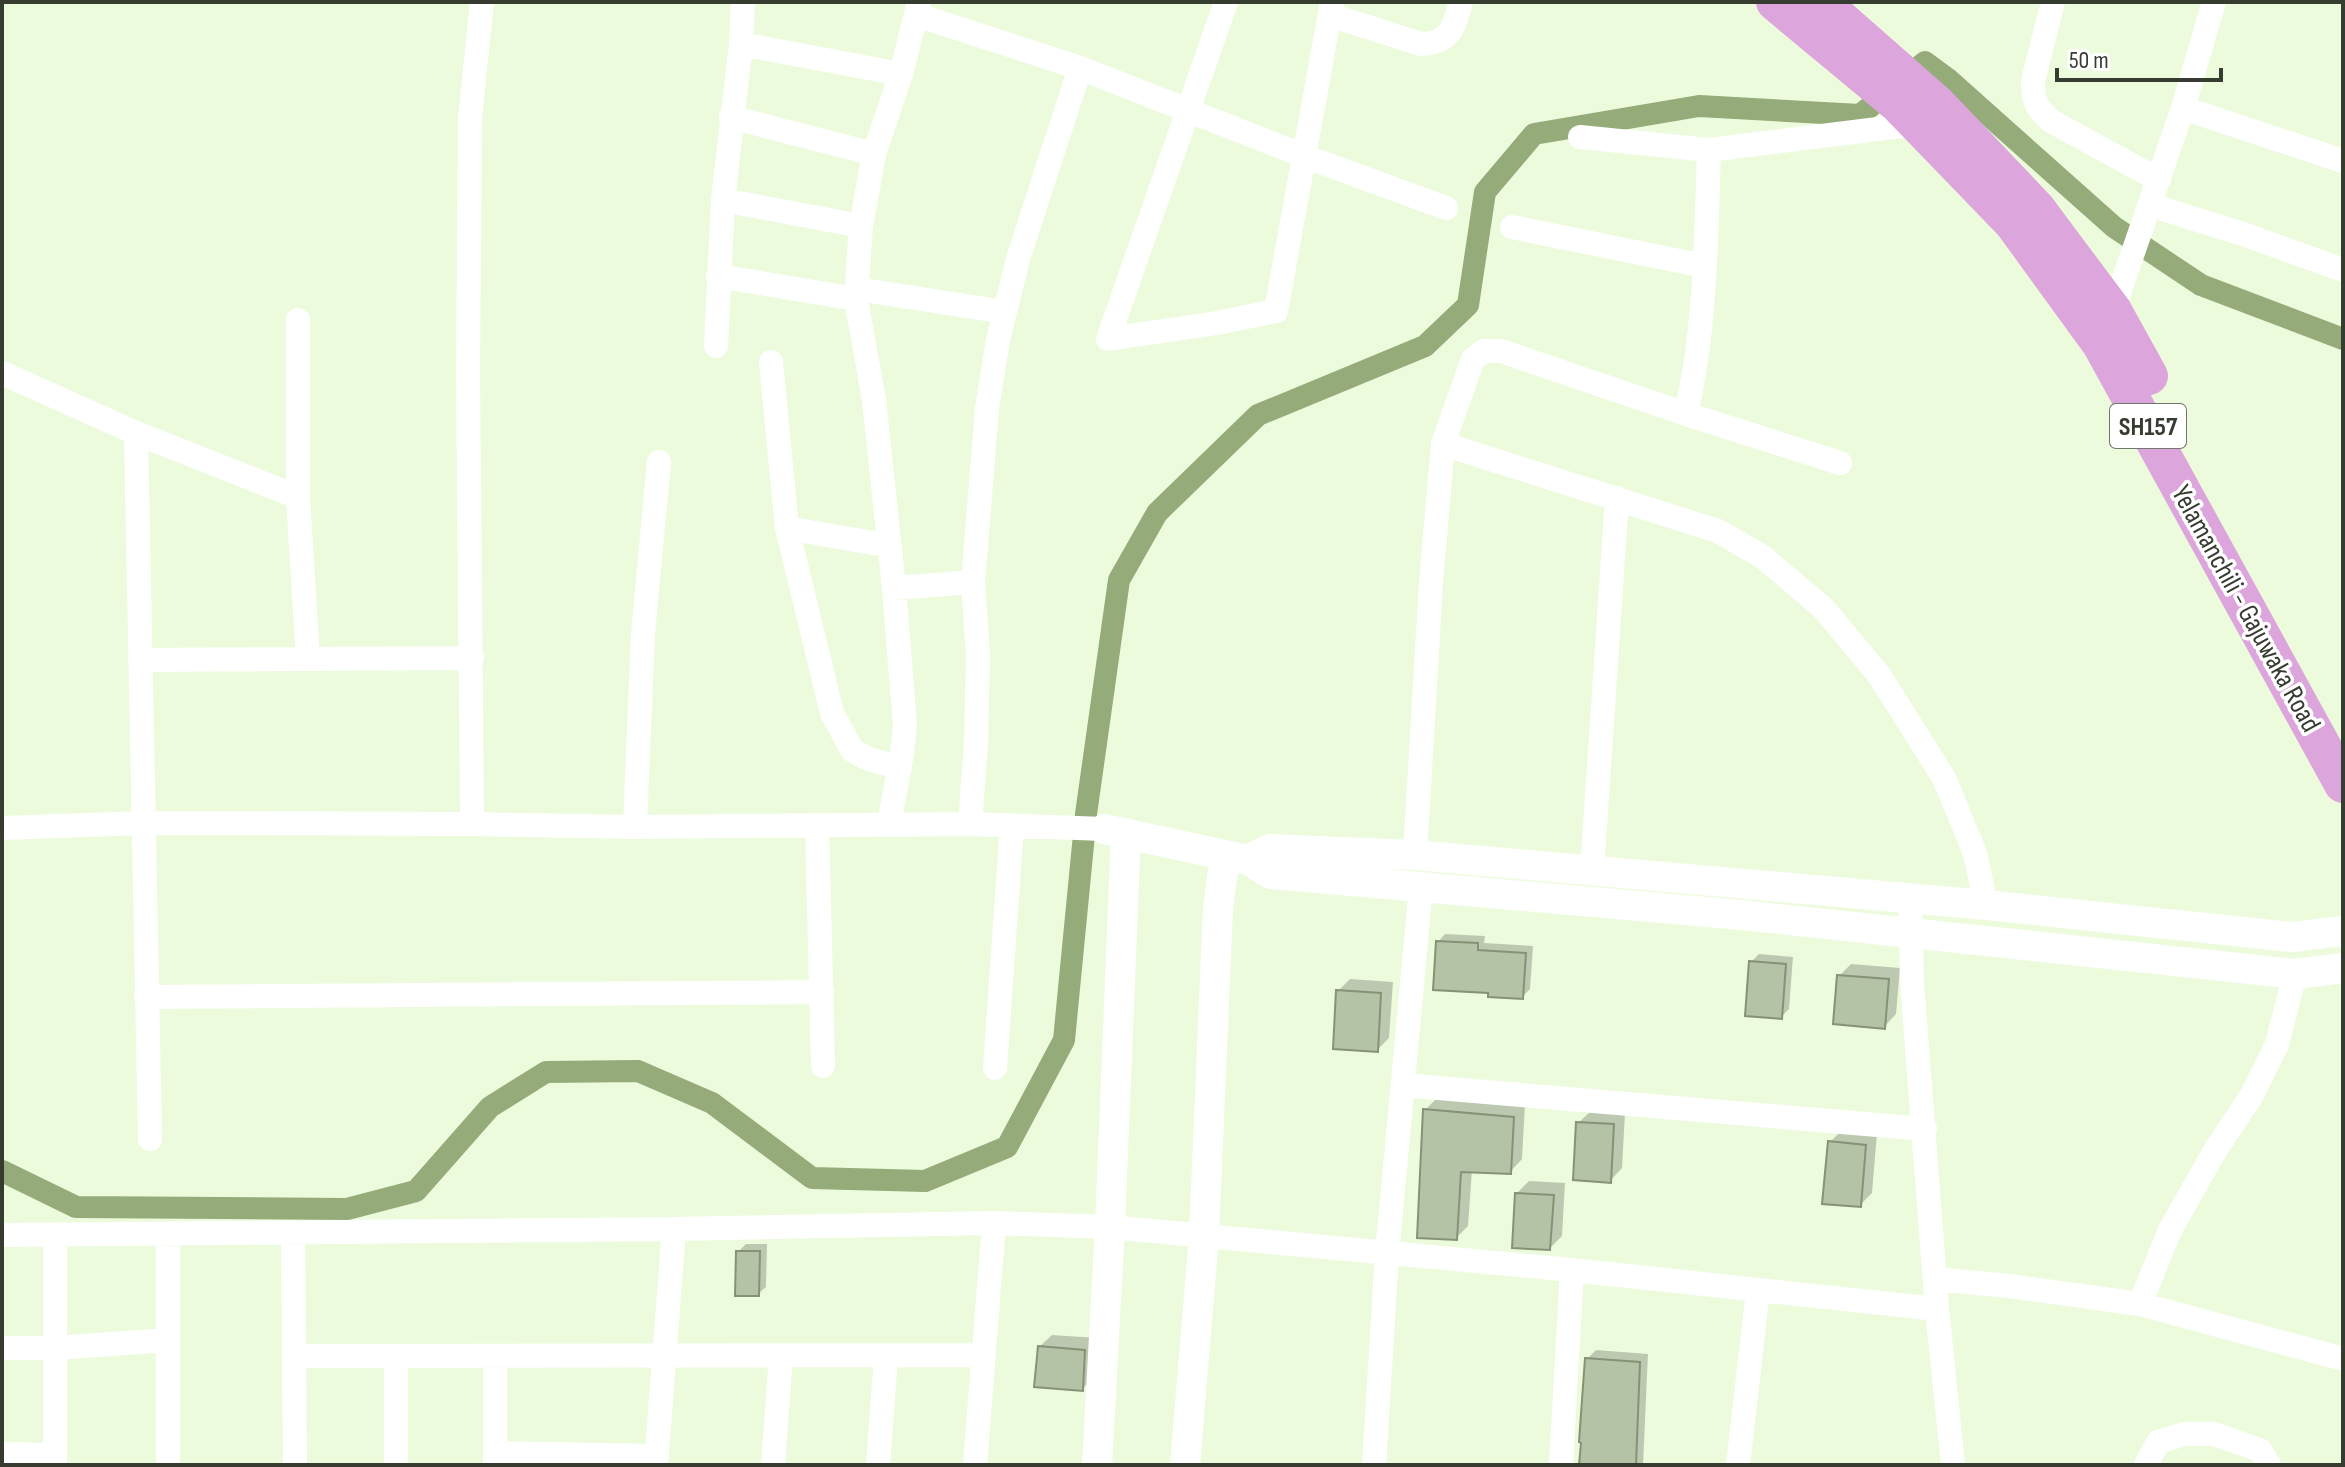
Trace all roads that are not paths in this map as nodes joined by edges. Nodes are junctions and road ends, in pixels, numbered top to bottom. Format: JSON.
{"nodes":[{"id":1,"x":482,"y":2,"type":"edge"},
{"id":2,"x":743,"y":2,"type":"edge"},
{"id":3,"x":1226,"y":2,"type":"edge"},
{"id":4,"x":1461,"y":2,"type":"edge"},
{"id":5,"x":2053,"y":2,"type":"edge"},
{"id":6,"x":2214,"y":2,"type":"edge"},
{"id":7,"x":1800,"y":6,"type":"edge"},
{"id":8,"x":918,"y":8,"type":"edge"},
{"id":9,"x":1331,"y":9,"type":"edge"},
{"id":10,"x":741,"y":44,"type":"junction"},
{"id":11,"x":1080,"y":68,"type":"junction"},
{"id":12,"x":901,"y":74,"type":"junction"},
{"id":13,"x":2183,"y":108,"type":"junction"},
{"id":14,"x":1188,"y":110,"type":"junction"},
{"id":15,"x":1918,"y":111,"type":"junction"},
{"id":16,"x":731,"y":117,"type":"junction"},
{"id":17,"x":1580,"y":137,"type":"dead end"},
{"id":18,"x":1709,"y":150,"type":"junction"},
{"id":19,"x":874,"y":154,"type":"junction"},
{"id":20,"x":1304,"y":156,"type":"junction"},
{"id":21,"x":2343,"y":161,"type":"edge"},
{"id":22,"x":2159,"y":180,"type":"junction"},
{"id":23,"x":723,"y":200,"type":"junction"},
{"id":24,"x":2150,"y":205,"type":"junction"},
{"id":25,"x":1446,"y":208,"type":"dead end"},
{"id":26,"x":861,"y":226,"type":"junction"},
{"id":27,"x":1512,"y":227,"type":"dead end"},
{"id":28,"x":1704,"y":266,"type":"junction"},
{"id":29,"x":2343,"y":270,"type":"edge"},
{"id":30,"x":718,"y":276,"type":"junction"},
{"id":31,"x":857,"y":294,"type":"junction"},
{"id":32,"x":1005,"y":312,"type":"junction"},
{"id":33,"x":298,"y":320,"type":"dead end"},
{"id":34,"x":2107,"y":328,"type":"junction"},
{"id":35,"x":716,"y":346,"type":"dead end"},
{"id":36,"x":771,"y":362,"type":"dead end"},
{"id":37,"x":2,"y":373,"type":"edge"},
{"id":38,"x":1686,"y":414,"type":"junction"},
{"id":39,"x":136,"y":433,"type":"junction"},
{"id":40,"x":1443,"y":444,"type":"junction"},
{"id":41,"x":659,"y":462,"type":"dead end"},
{"id":42,"x":1840,"y":463,"type":"dead end"},
{"id":43,"x":298,"y":497,"type":"junction"},
{"id":44,"x":1617,"y":498,"type":"junction"},
{"id":45,"x":787,"y":528,"type":"junction"},
{"id":46,"x":890,"y":546,"type":"junction"},
{"id":47,"x":973,"y":582,"type":"junction"},
{"id":48,"x":894,"y":588,"type":"junction"},
{"id":49,"x":472,"y":658,"type":"junction"},
{"id":50,"x":308,"y":659,"type":"junction"},
{"id":51,"x":140,"y":660,"type":"junction"},
{"id":52,"x":2343,"y":734,"type":"edge"},
{"id":53,"x":900,"y":768,"type":"junction"},
{"id":54,"x":2343,"y":784,"type":"edge"},
{"id":55,"x":143,"y":823,"type":"junction"},
{"id":56,"x":472,"y":824,"type":"junction"},
{"id":57,"x":889,"y":824,"type":"junction"},
{"id":58,"x":970,"y":824,"type":"junction"},
{"id":59,"x":1012,"y":825,"type":"junction"},
{"id":60,"x":817,"y":826,"type":"junction"},
{"id":61,"x":635,"y":827,"type":"junction"},
{"id":62,"x":2,"y":828,"type":"edge"},
{"id":63,"x":1115,"y":831,"type":"junction"},
{"id":64,"x":1415,"y":855,"type":"junction"},
{"id":65,"x":1236,"y":857,"type":"junction"},
{"id":66,"x":1592,"y":871,"type":"junction"},
{"id":67,"x":1421,"y":887,"type":"junction"},
{"id":68,"x":1910,"y":899,"type":"junction"},
{"id":69,"x":1986,"y":905,"type":"junction"},
{"id":70,"x":2343,"y":931,"type":"edge"},
{"id":71,"x":1910,"y":933,"type":"junction"},
{"id":72,"x":2343,"y":968,"type":"edge"},
{"id":73,"x":2295,"y":974,"type":"junction"},
{"id":74,"x":822,"y":992,"type":"junction"},
{"id":75,"x":146,"y":997,"type":"junction"},
{"id":76,"x":823,"y":1066,"type":"dead end"},
{"id":77,"x":995,"y":1068,"type":"dead end"},
{"id":78,"x":1403,"y":1085,"type":"junction"},
{"id":79,"x":1925,"y":1129,"type":"junction"},
{"id":80,"x":150,"y":1139,"type":"dead end"},
{"id":81,"x":994,"y":1223,"type":"junction"},
{"id":82,"x":1110,"y":1227,"type":"junction"},
{"id":83,"x":674,"y":1229,"type":"junction"},
{"id":84,"x":293,"y":1233,"type":"junction"},
{"id":85,"x":168,"y":1234,"type":"junction"},
{"id":86,"x":2,"y":1235,"type":"edge"},
{"id":87,"x":55,"y":1235,"type":"junction"},
{"id":88,"x":1204,"y":1236,"type":"junction"},
{"id":89,"x":1387,"y":1254,"type":"junction"},
{"id":90,"x":1572,"y":1270,"type":"junction"},
{"id":91,"x":1936,"y":1279,"type":"junction"},
{"id":92,"x":1758,"y":1291,"type":"junction"},
{"id":93,"x":2140,"y":1304,"type":"junction"},
{"id":94,"x":1937,"y":1309,"type":"junction"},
{"id":95,"x":168,"y":1340,"type":"junction"},
{"id":96,"x":2,"y":1348,"type":"edge"},
{"id":97,"x":55,"y":1348,"type":"junction"},
{"id":98,"x":982,"y":1355,"type":"junction"},
{"id":99,"x":294,"y":1356,"type":"junction"},
{"id":100,"x":396,"y":1356,"type":"junction"},
{"id":101,"x":495,"y":1356,"type":"junction"},
{"id":102,"x":781,"y":1356,"type":"junction"},
{"id":103,"x":886,"y":1356,"type":"junction"},
{"id":104,"x":664,"y":1357,"type":"junction"},
{"id":105,"x":2343,"y":1359,"type":"edge"},
{"id":106,"x":2,"y":1454,"type":"edge"},
{"id":107,"x":495,"y":1459,"type":"edge"},
{"id":108,"x":55,"y":1460,"type":"edge"},
{"id":109,"x":656,"y":1461,"type":"edge"},
{"id":110,"x":168,"y":1465,"type":"edge"},
{"id":111,"x":295,"y":1465,"type":"edge"},
{"id":112,"x":396,"y":1465,"type":"edge"},
{"id":113,"x":773,"y":1465,"type":"edge"},
{"id":114,"x":878,"y":1465,"type":"edge"},
{"id":115,"x":975,"y":1465,"type":"edge"},
{"id":116,"x":1097,"y":1465,"type":"edge"},
{"id":117,"x":1185,"y":1465,"type":"edge"},
{"id":118,"x":1374,"y":1465,"type":"edge"},
{"id":119,"x":1561,"y":1465,"type":"edge"},
{"id":120,"x":1738,"y":1465,"type":"edge"},
{"id":121,"x":1953,"y":1465,"type":"edge"},
{"id":122,"x":2146,"y":1465,"type":"edge"},
{"id":123,"x":2269,"y":1465,"type":"edge"}],
"edges":[{"from":1,"to":49,"type":"street"},
{"from":2,"to":10,"type":"street"},
{"from":3,"to":14,"type":"street"},
{"from":4,"to":9,"type":"street"},
{"from":5,"to":22,"type":"street"},
{"from":6,"to":13,"type":"street"},
{"from":7,"to":15,"type":"main road","name":"Yelamanchili - Gajuwaka Road","number":"SH157"},
{"from":8,"to":11,"type":"street"},
{"from":8,"to":12,"type":"street"},
{"from":9,"to":20,"type":"street"},
{"from":10,"to":12,"type":"street"},
{"from":10,"to":16,"type":"street"},
{"from":11,"to":14,"type":"street"},
{"from":11,"to":32,"type":"street"},
{"from":12,"to":19,"type":"street"},
{"from":13,"to":21,"type":"street"},
{"from":13,"to":22,"type":"street"},
{"from":14,"to":20,"type":"street"},
{"from":14,"to":20,"type":"street"},
{"from":15,"to":18,"type":"street"},
{"from":15,"to":34,"type":"main road","name":"Yelamanchili - Gajuwaka Road","number":"SH157"},
{"from":16,"to":19,"type":"street"},
{"from":16,"to":23,"type":"street"},
{"from":17,"to":18,"type":"street"},
{"from":18,"to":28,"type":"street"},
{"from":19,"to":26,"type":"street"},
{"from":20,"to":25,"type":"street"},
{"from":22,"to":24,"type":"street"},
{"from":23,"to":26,"type":"street"},
{"from":23,"to":30,"type":"street"},
{"from":24,"to":29,"type":"street"},
{"from":24,"to":34,"type":"street"},
{"from":26,"to":31,"type":"street"},
{"from":27,"to":28,"type":"street"},
{"from":28,"to":38,"type":"street"},
{"from":30,"to":31,"type":"street"},
{"from":30,"to":35,"type":"street"},
{"from":31,"to":32,"type":"street"},
{"from":31,"to":46,"type":"street"},
{"from":32,"to":47,"type":"street"},
{"from":33,"to":43,"type":"street"},
{"from":34,"to":52,"type":"main road","name":"Yelamanchili - Gajuwaka Road","number":"SH157"},
{"from":34,"to":54,"type":"main road","name":"Yelamanchili - Gajuwaka Road","number":"SH157"},
{"from":36,"to":45,"type":"street"},
{"from":37,"to":39,"type":"street"},
{"from":38,"to":40,"type":"street"},
{"from":38,"to":42,"type":"street"},
{"from":39,"to":43,"type":"street"},
{"from":39,"to":51,"type":"street"},
{"from":40,"to":44,"type":"street"},
{"from":40,"to":64,"type":"street"},
{"from":41,"to":61,"type":"street"},
{"from":43,"to":50,"type":"street"},
{"from":44,"to":66,"type":"street"},
{"from":44,"to":69,"type":"street"},
{"from":45,"to":46,"type":"street"},
{"from":45,"to":53,"type":"street"},
{"from":46,"to":48,"type":"street"},
{"from":47,"to":48,"type":"street"},
{"from":47,"to":58,"type":"street"},
{"from":48,"to":53,"type":"street"},
{"from":49,"to":50,"type":"street"},
{"from":49,"to":56,"type":"street"},
{"from":50,"to":51,"type":"street"},
{"from":51,"to":55,"type":"street"},
{"from":53,"to":57,"type":"street"},
{"from":55,"to":56,"type":"street"},
{"from":55,"to":62,"type":"street"},
{"from":55,"to":75,"type":"street"},
{"from":56,"to":61,"type":"street"},
{"from":57,"to":58,"type":"street"},
{"from":57,"to":60,"type":"street"},
{"from":58,"to":59,"type":"street"},
{"from":59,"to":63,"type":"street"},
{"from":59,"to":77,"type":"street"},
{"from":60,"to":61,"type":"street"},
{"from":60,"to":74,"type":"street"},
{"from":63,"to":65,"type":"street"},
{"from":63,"to":82,"type":"street"},
{"from":64,"to":65,"type":"street"},
{"from":64,"to":66,"type":"street"},
{"from":65,"to":67,"type":"street"},
{"from":65,"to":88,"type":"street"},
{"from":66,"to":68,"type":"street"},
{"from":67,"to":71,"type":"street"},
{"from":67,"to":78,"type":"street"},
{"from":68,"to":69,"type":"street"},
{"from":68,"to":71,"type":"street"},
{"from":69,"to":70,"type":"street"},
{"from":71,"to":73,"type":"street"},
{"from":71,"to":79,"type":"street"},
{"from":72,"to":73,"type":"street"},
{"from":73,"to":93,"type":"street"},
{"from":74,"to":75,"type":"street"},
{"from":74,"to":76,"type":"street"},
{"from":75,"to":80,"type":"street"},
{"from":78,"to":79,"type":"street"},
{"from":78,"to":89,"type":"street"},
{"from":79,"to":91,"type":"street"},
{"from":81,"to":82,"type":"street"},
{"from":81,"to":83,"type":"street"},
{"from":81,"to":98,"type":"street"},
{"from":82,"to":88,"type":"street"},
{"from":82,"to":116,"type":"street"},
{"from":83,"to":84,"type":"street"},
{"from":83,"to":104,"type":"street"},
{"from":84,"to":85,"type":"street"},
{"from":84,"to":99,"type":"street"},
{"from":85,"to":87,"type":"street"},
{"from":85,"to":95,"type":"street"},
{"from":86,"to":87,"type":"street"},
{"from":87,"to":97,"type":"street"},
{"from":88,"to":89,"type":"street"},
{"from":88,"to":117,"type":"street"},
{"from":89,"to":90,"type":"street"},
{"from":89,"to":118,"type":"street"},
{"from":90,"to":92,"type":"street"},
{"from":90,"to":119,"type":"street"},
{"from":91,"to":93,"type":"street"},
{"from":91,"to":94,"type":"street"},
{"from":92,"to":94,"type":"street"},
{"from":92,"to":120,"type":"street"},
{"from":93,"to":105,"type":"street"},
{"from":94,"to":121,"type":"street"},
{"from":95,"to":97,"type":"street"},
{"from":95,"to":110,"type":"street"},
{"from":96,"to":97,"type":"street"},
{"from":97,"to":108,"type":"street"},
{"from":98,"to":103,"type":"street"},
{"from":98,"to":115,"type":"street"},
{"from":99,"to":100,"type":"street"},
{"from":99,"to":111,"type":"street"},
{"from":100,"to":101,"type":"street"},
{"from":100,"to":112,"type":"street"},
{"from":101,"to":104,"type":"street"},
{"from":101,"to":107,"type":"street"},
{"from":102,"to":103,"type":"street"},
{"from":102,"to":104,"type":"street"},
{"from":102,"to":113,"type":"street"},
{"from":103,"to":114,"type":"street"},
{"from":104,"to":109,"type":"street"},
{"from":106,"to":108,"type":"street"},
{"from":107,"to":109,"type":"street"},
{"from":122,"to":123,"type":"street"}]}
